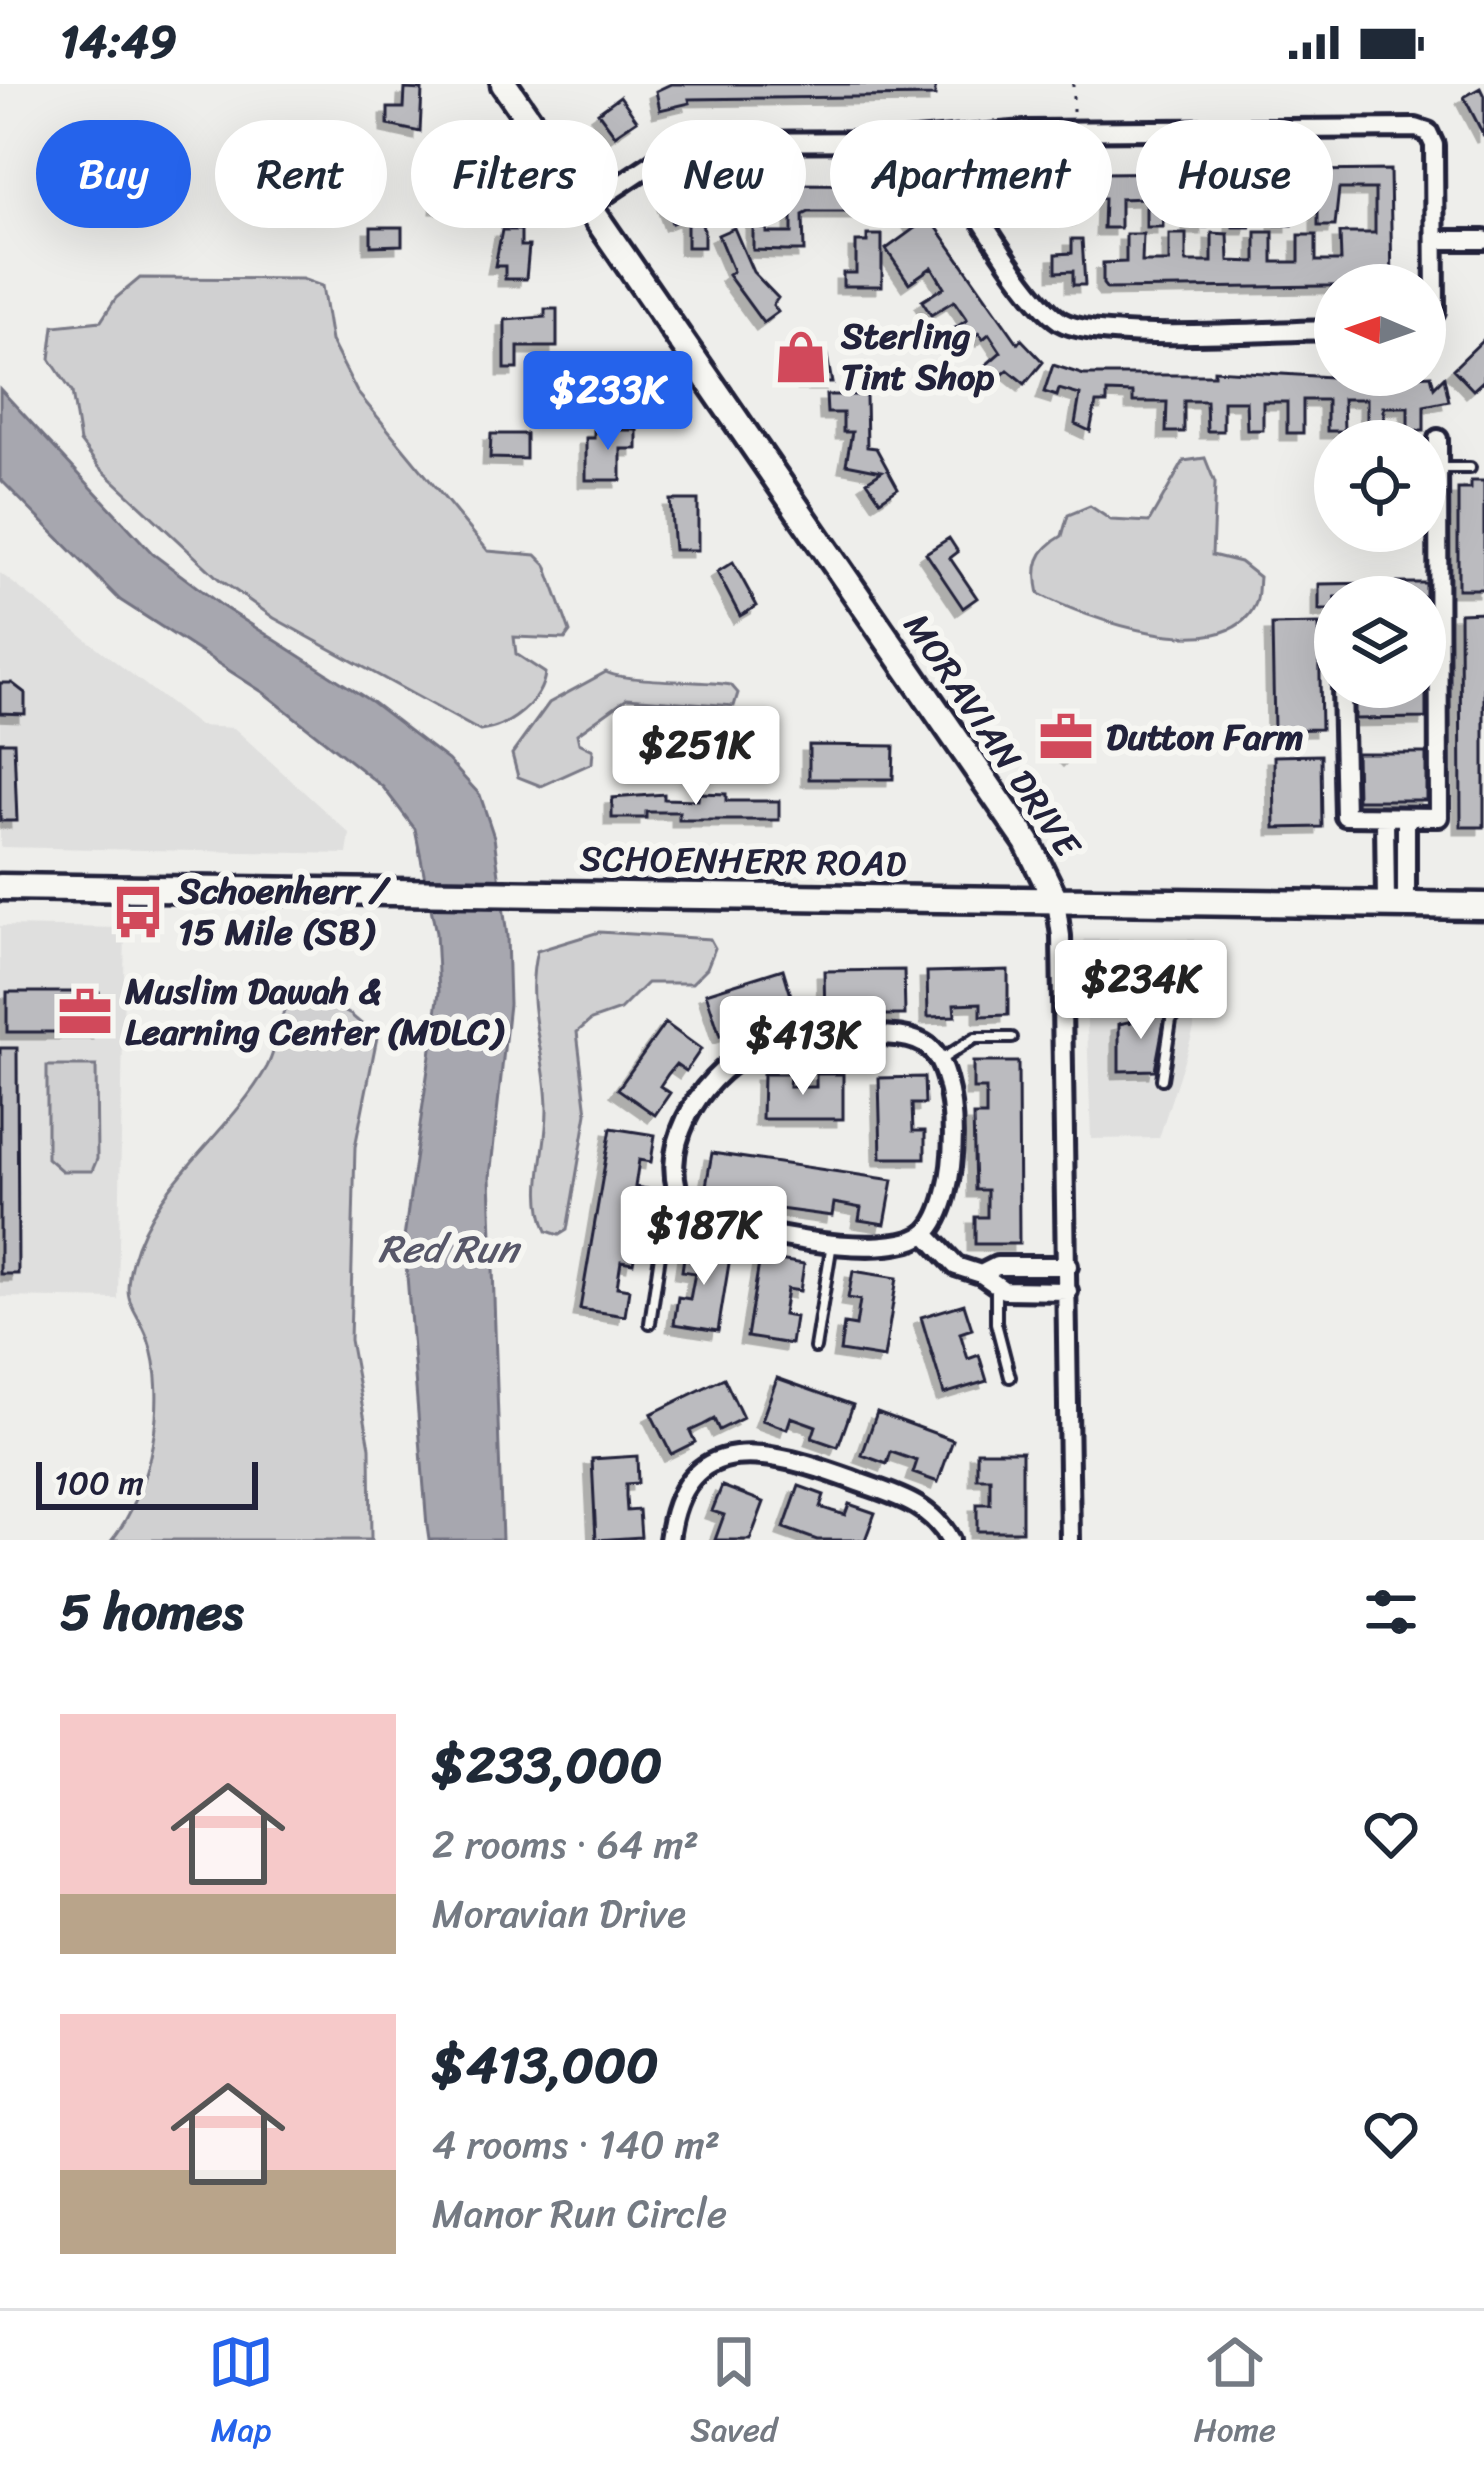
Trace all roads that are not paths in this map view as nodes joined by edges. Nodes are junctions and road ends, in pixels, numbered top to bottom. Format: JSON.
{"nodes":[{"id":1,"x":504,"y":84,"type":"edge"},
{"id":2,"x":529,"y":120,"type":"edge"},
{"id":3,"x":1112,"y":130,"type":"edge"},
{"id":4,"x":830,"y":140,"type":"edge"},
{"id":5,"x":618,"y":186,"type":"edge"},
{"id":6,"x":603,"y":228,"type":"edge"},
{"id":7,"x":990,"y":228,"type":"edge"},
{"id":8,"x":1435,"y":240,"type":"junction"},
{"id":9,"x":1484,"y":240,"type":"edge"},
{"id":10,"x":1435,"y":264,"type":"edge"},
{"id":11,"x":1314,"y":330,"type":"edge"},
{"id":12,"x":1470,"y":468,"type":"dead end"},
{"id":13,"x":1446,"y":469,"type":"edge"},
{"id":14,"x":1342,"y":708,"type":"edge"},
{"id":15,"x":1435,"y":708,"type":"edge"},
{"id":16,"x":1385,"y":819,"type":"junction"},
{"id":17,"x":1406,"y":819,"type":"junction"},
{"id":18,"x":0,"y":887,"type":"edge"},
{"id":19,"x":1056,"y":902,"type":"junction"},
{"id":20,"x":1396,"y":904,"type":"junction"},
{"id":21,"x":1484,"y":905,"type":"edge"},
{"id":22,"x":1179,"y":1010,"type":"dead end"},
{"id":23,"x":1012,"y":1038,"type":"dead end"},
{"id":24,"x":943,"y":1059,"type":"junction"},
{"id":25,"x":1162,"y":1079,"type":"dead end"},
{"id":26,"x":685,"y":1208,"type":"junction"},
{"id":27,"x":926,"y":1234,"type":"junction"},
{"id":28,"x":833,"y":1241,"type":"junction"},
{"id":29,"x":1068,"y":1266,"type":"junction"},
{"id":30,"x":989,"y":1270,"type":"junction"},
{"id":31,"x":996,"y":1287,"type":"junction"},
{"id":32,"x":1068,"y":1291,"type":"junction"},
{"id":33,"x":650,"y":1323,"type":"dead end"},
{"id":34,"x":815,"y":1348,"type":"dead end"},
{"id":35,"x":1010,"y":1377,"type":"dead end"},
{"id":36,"x":669,"y":1540,"type":"edge"},
{"id":37,"x":950,"y":1540,"type":"edge"},
{"id":38,"x":1070,"y":1540,"type":"edge"}],
"edges":[{"from":1,"to":2,"type":"main road","name":"MORAVIAN DRIVE"},
{"from":3,"to":8,"type":"street"},
{"from":4,"to":5,"type":"street"},
{"from":6,"to":19,"type":"main road","name":"MORAVIAN DRIVE"},
{"from":7,"to":11,"type":"street"},
{"from":8,"to":9,"type":"street"},
{"from":8,"to":10,"type":"street"},
{"from":12,"to":13,"type":"lane"},
{"from":14,"to":16,"type":"street"},
{"from":15,"to":17,"type":"street"},
{"from":16,"to":17,"type":"street"},
{"from":16,"to":20,"type":"street"},
{"from":17,"to":20,"type":"street"},
{"from":18,"to":19,"type":"main road","name":"SCHOENHERR ROAD"},
{"from":19,"to":20,"type":"main road","name":"SCHOENHERR ROAD"},
{"from":19,"to":29,"type":"street","name":"MORAVIAN DRIVE"},
{"from":20,"to":21,"type":"main road","name":"SCHOENHERR ROAD"},
{"from":22,"to":25,"type":"lane"},
{"from":23,"to":24,"type":"lane"},
{"from":24,"to":26,"type":"street"},
{"from":24,"to":27,"type":"street"},
{"from":26,"to":28,"type":"street"},
{"from":26,"to":33,"type":"lane"},
{"from":27,"to":28,"type":"street"},
{"from":27,"to":30,"type":"street"},
{"from":28,"to":34,"type":"lane"},
{"from":29,"to":30,"type":"street"},
{"from":29,"to":32,"type":"street","name":"MORAVIAN DRIVE"},
{"from":30,"to":31,"type":"street"},
{"from":31,"to":32,"type":"street"},
{"from":31,"to":35,"type":"lane"},
{"from":32,"to":38,"type":"street","name":"MORAVIAN DRIVE"},
{"from":36,"to":37,"type":"street"}]}
